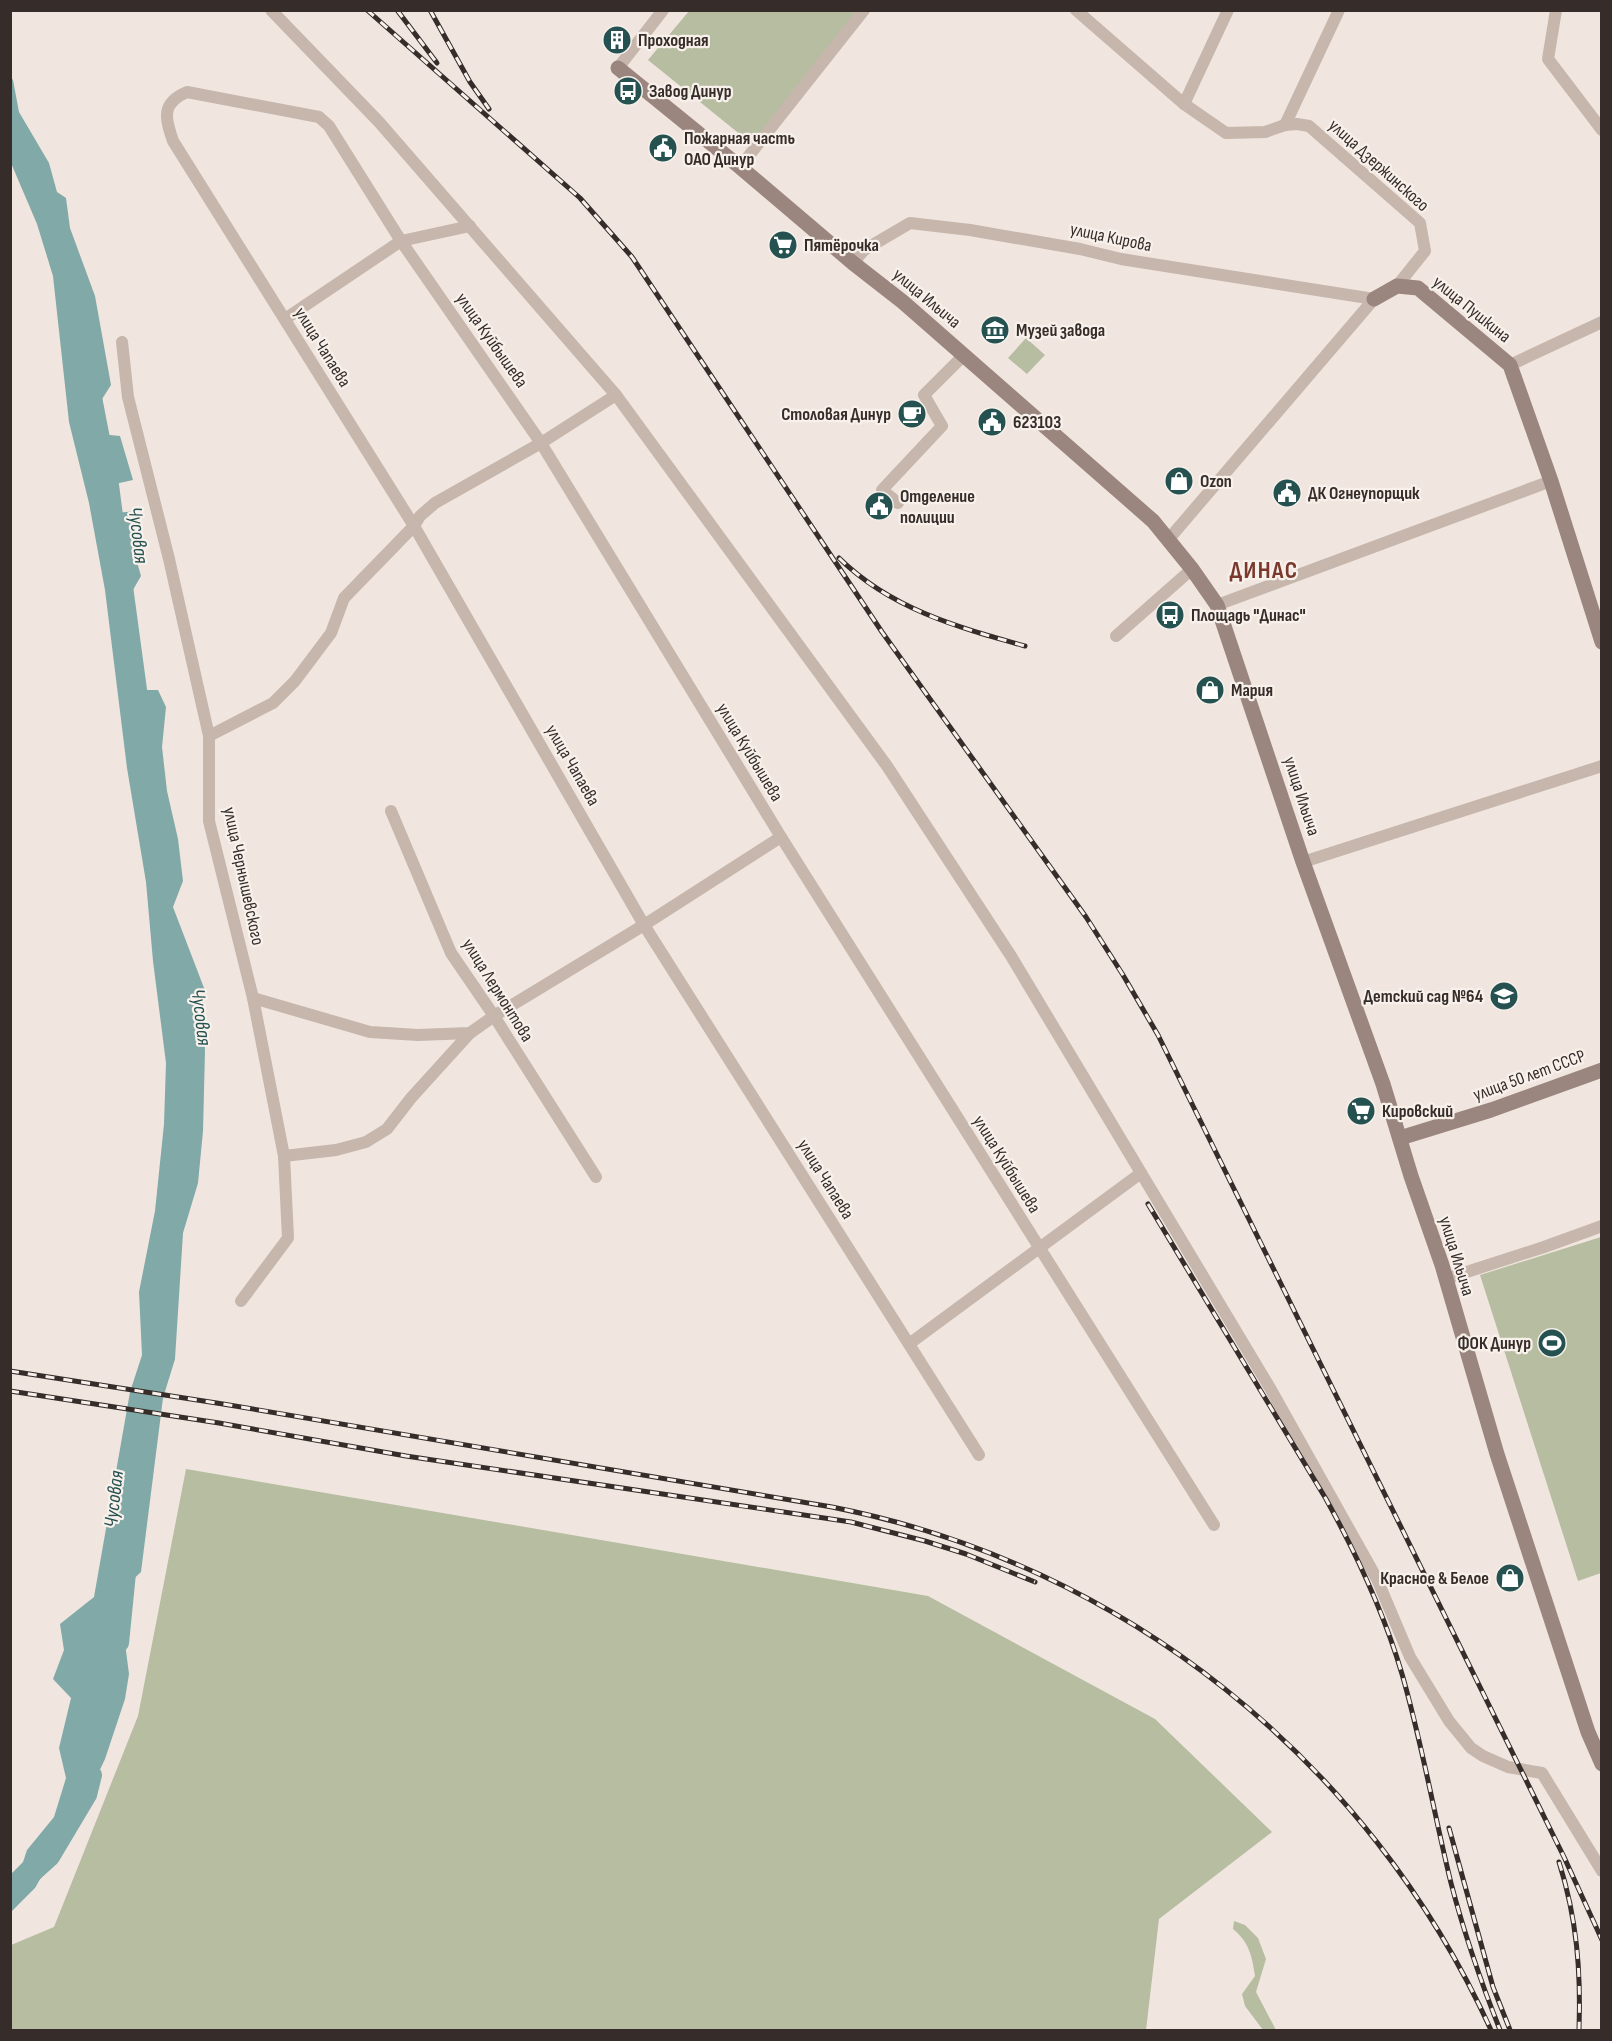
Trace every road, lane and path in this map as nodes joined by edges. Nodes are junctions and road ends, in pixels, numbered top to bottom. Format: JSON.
{"nodes":[{"id":1,"x":270,"y":10,"type":"edge"},
{"id":2,"x":663,"y":10,"type":"edge"},
{"id":3,"x":864,"y":10,"type":"edge"},
{"id":4,"x":1076,"y":10,"type":"edge"},
{"id":5,"x":1228,"y":10,"type":"edge"},
{"id":6,"x":1338,"y":10,"type":"edge"},
{"id":7,"x":1544,"y":10,"type":"edge"},
{"id":8,"x":1556,"y":10,"type":"edge"},
{"id":9,"x":1552,"y":26,"type":"junction"},
{"id":10,"x":618,"y":68,"type":"joint"},
{"id":11,"x":187,"y":92,"type":"joint"},
{"id":12,"x":1184,"y":104,"type":"junction"},
{"id":13,"x":1285,"y":125,"type":"junction"},
{"id":14,"x":1602,"y":130,"type":"edge"},
{"id":15,"x":740,"y":167,"type":"junction"},
{"id":16,"x":470,"y":226,"type":"junction"},
{"id":17,"x":401,"y":241,"type":"junction"},
{"id":18,"x":853,"y":263,"type":"junction"},
{"id":19,"x":1397,"y":286,"type":"junction"},
{"id":20,"x":1374,"y":299,"type":"junction"},
{"id":21,"x":285,"y":319,"type":"junction"},
{"id":22,"x":1602,"y":322,"type":"edge"},
{"id":23,"x":122,"y":342,"type":"dead end"},
{"id":24,"x":964,"y":356,"type":"junction"},
{"id":25,"x":1510,"y":365,"type":"junction"},
{"id":26,"x":616,"y":395,"type":"junction"},
{"id":27,"x":541,"y":443,"type":"junction"},
{"id":28,"x":1551,"y":481,"type":"junction"},
{"id":29,"x":898,"y":503,"type":"dead end"},
{"id":30,"x":414,"y":526,"type":"junction"},
{"id":31,"x":1168,"y":540,"type":"junction"},
{"id":32,"x":1192,"y":569,"type":"junction"},
{"id":33,"x":1218,"y":605,"type":"junction"},
{"id":34,"x":1116,"y":636,"type":"dead end"},
{"id":35,"x":1602,"y":642,"type":"edge"},
{"id":36,"x":209,"y":736,"type":"junction"},
{"id":37,"x":1602,"y":766,"type":"edge"},
{"id":38,"x":391,"y":811,"type":"dead end"},
{"id":39,"x":781,"y":837,"type":"junction"},
{"id":40,"x":1303,"y":862,"type":"junction"},
{"id":41,"x":644,"y":924,"type":"junction"},
{"id":42,"x":253,"y":998,"type":"junction"},
{"id":43,"x":494,"y":1016,"type":"junction"},
{"id":44,"x":470,"y":1034,"type":"junction"},
{"id":45,"x":1602,"y":1070,"type":"edge"},
{"id":46,"x":1401,"y":1138,"type":"junction"},
{"id":47,"x":284,"y":1156,"type":"junction"},
{"id":48,"x":1142,"y":1173,"type":"junction"},
{"id":49,"x":596,"y":1177,"type":"dead end"},
{"id":50,"x":1602,"y":1226,"type":"edge"},
{"id":51,"x":1039,"y":1250,"type":"junction"},
{"id":52,"x":1445,"y":1279,"type":"junction"},
{"id":53,"x":241,"y":1301,"type":"dead end"},
{"id":54,"x":909,"y":1344,"type":"junction"},
{"id":55,"x":979,"y":1455,"type":"dead end"},
{"id":56,"x":1214,"y":1525,"type":"dead end"},
{"id":57,"x":1602,"y":1764,"type":"edge"},
{"id":58,"x":1602,"y":1871,"type":"edge"}],
"edges":[{"from":1,"to":16,"type":"street"},
{"from":2,"to":10,"type":"street"},
{"from":3,"to":15,"type":"street"},
{"from":4,"to":12,"type":"street","name":"улица Дзержинского"},
{"from":5,"to":12,"type":"street"},
{"from":6,"to":13,"type":"street"},
{"from":7,"to":9,"type":"street"},
{"from":8,"to":9,"type":"street"},
{"from":9,"to":14,"type":"street"},
{"from":10,"to":15,"type":"street","name":"улица Ильича"},
{"from":11,"to":17,"type":"street","name":"улица Куйбышева"},
{"from":11,"to":21,"type":"street","name":"улица Чапаева"},
{"from":12,"to":13,"type":"street","name":"улица Дзержинского"},
{"from":13,"to":19,"type":"street","name":"улица Дзержинского"},
{"from":15,"to":18,"type":"street","name":"улица Ильича"},
{"from":16,"to":17,"type":"street"},
{"from":16,"to":26,"type":"street"},
{"from":17,"to":21,"type":"street"},
{"from":17,"to":27,"type":"street","name":"улица Куйбышева"},
{"from":18,"to":20,"type":"street","name":"улица Кирова"},
{"from":18,"to":24,"type":"street","name":"улица Ильича"},
{"from":19,"to":20,"type":"street"},
{"from":19,"to":25,"type":"street","name":"улица Пушкина"},
{"from":20,"to":31,"type":"street"},
{"from":21,"to":30,"type":"street","name":"улица Чапаева"},
{"from":22,"to":25,"type":"street","name":"улица Пушкина"},
{"from":23,"to":36,"type":"street","name":"улица Чернышевского"},
{"from":24,"to":29,"type":"street"},
{"from":24,"to":31,"type":"street","name":"улица Ильича"},
{"from":25,"to":28,"type":"street","name":"улица Пушкина"},
{"from":26,"to":27,"type":"street"},
{"from":26,"to":48,"type":"street"},
{"from":27,"to":30,"type":"street"},
{"from":27,"to":39,"type":"street","name":"улица Куйбышева"},
{"from":28,"to":33,"type":"street"},
{"from":28,"to":35,"type":"street","name":"улица Пушкина"},
{"from":30,"to":36,"type":"street"},
{"from":30,"to":41,"type":"street","name":"улица Чапаева"},
{"from":31,"to":32,"type":"street","name":"улица Ильича"},
{"from":32,"to":33,"type":"street","name":"улица Ильича"},
{"from":32,"to":34,"type":"street"},
{"from":33,"to":40,"type":"street","name":"улица Ильича"},
{"from":36,"to":42,"type":"street","name":"улица Чернышевского"},
{"from":37,"to":40,"type":"street"},
{"from":38,"to":43,"type":"street","name":"улица Лермонтова"},
{"from":39,"to":41,"type":"street"},
{"from":39,"to":51,"type":"street","name":"улица Куйбышева"},
{"from":40,"to":46,"type":"street","name":"улица Ильича"},
{"from":41,"to":43,"type":"street"},
{"from":41,"to":54,"type":"street","name":"улица Чапаева"},
{"from":42,"to":44,"type":"street"},
{"from":42,"to":47,"type":"street","name":"улица Чернышевского"},
{"from":43,"to":44,"type":"street"},
{"from":43,"to":49,"type":"street","name":"улица Лермонтова"},
{"from":44,"to":47,"type":"street"},
{"from":45,"to":46,"type":"street","name":"улица 50 лет СССР"},
{"from":46,"to":52,"type":"street","name":"улица Ильича"},
{"from":47,"to":53,"type":"street","name":"улица Чернышевского"},
{"from":48,"to":51,"type":"street"},
{"from":48,"to":58,"type":"street"},
{"from":50,"to":52,"type":"street"},
{"from":51,"to":54,"type":"street"},
{"from":51,"to":56,"type":"street","name":"улица Куйбышева"},
{"from":52,"to":57,"type":"street","name":"улица Ильича"},
{"from":54,"to":55,"type":"street","name":"улица Чапаева"}]}
